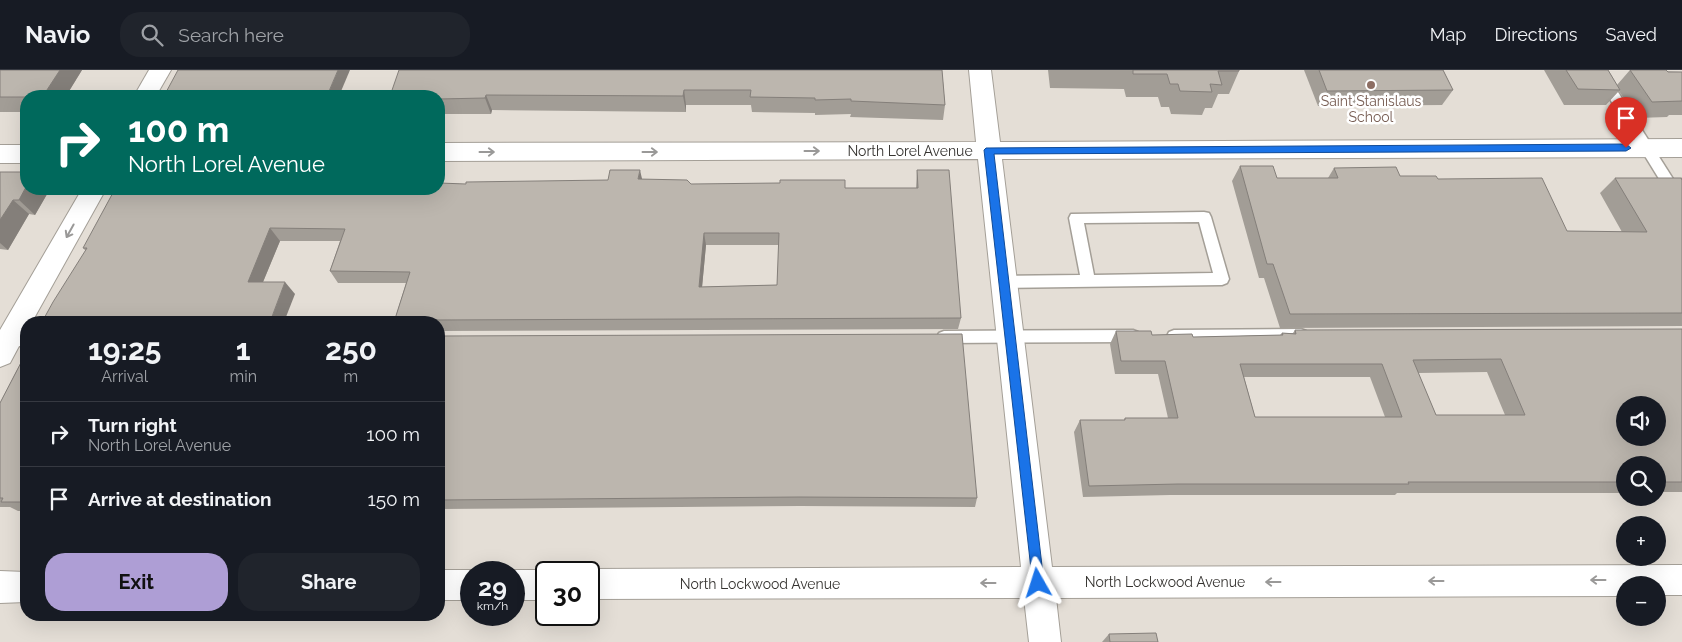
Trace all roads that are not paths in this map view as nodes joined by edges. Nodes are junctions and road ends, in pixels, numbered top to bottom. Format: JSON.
{"nodes":[{"id":1,"x":160,"y":70,"type":"edge"},
{"id":2,"x":980,"y":70,"type":"edge"},
{"id":3,"x":1598,"y":70,"type":"edge"},
{"id":4,"x":148,"y":90,"type":"edge"},
{"id":5,"x":1646,"y":148,"type":"junction"},
{"id":6,"x":1682,"y":148,"type":"edge"},
{"id":7,"x":989,"y":150,"type":"junction"},
{"id":8,"x":445,"y":152,"type":"edge"},
{"id":9,"x":0,"y":154,"type":"edge"},
{"id":10,"x":20,"y":154,"type":"edge"},
{"id":11,"x":91,"y":195,"type":"edge"},
{"id":12,"x":1682,"y":204,"type":"edge"},
{"id":13,"x":1088,"y":281,"type":"junction"},
{"id":14,"x":1004,"y":282,"type":"junction"},
{"id":15,"x":24,"y":316,"type":"edge"},
{"id":16,"x":20,"y":324,"type":"edge"},
{"id":17,"x":1315,"y":335,"type":"edge"},
{"id":18,"x":930,"y":337,"type":"edge"},
{"id":19,"x":1010,"y":337,"type":"junction"},
{"id":20,"x":9,"y":344,"type":"edge"},
{"id":21,"x":1682,"y":580,"type":"edge"},
{"id":22,"x":1038,"y":583,"type":"junction"},
{"id":23,"x":600,"y":584,"type":"edge"},
{"id":24,"x":445,"y":585,"type":"edge"},
{"id":25,"x":460,"y":585,"type":"edge"},
{"id":26,"x":0,"y":587,"type":"edge"},
{"id":27,"x":20,"y":587,"type":"edge"},
{"id":28,"x":1045,"y":642,"type":"edge"}],
"edges":[{"from":1,"to":4,"type":"street"},
{"from":2,"to":7,"type":"street"},
{"from":3,"to":5,"type":"lane"},
{"from":5,"to":6,"type":"street","name":"North Lorel Avenue"},
{"from":5,"to":7,"type":"street","name":"North Lorel Avenue"},
{"from":5,"to":12,"type":"lane"},
{"from":8,"to":7,"type":"street","name":"North Lorel Avenue","one_way":true},
{"from":7,"to":14,"type":"street"},
{"from":9,"to":10,"type":"street"},
{"from":11,"to":15,"type":"street","one_way":true},
{"from":13,"to":13,"type":"lane"},
{"from":13,"to":14,"type":"lane"},
{"from":14,"to":19,"type":"street"},
{"from":16,"to":20,"type":"street","one_way":true},
{"from":17,"to":19,"type":"lane"},
{"from":18,"to":19,"type":"lane"},
{"from":19,"to":22,"type":"street"},
{"from":21,"to":22,"type":"street","name":"North Lockwood Avenue","one_way":true},
{"from":22,"to":23,"type":"street","name":"North Lockwood Avenue","one_way":true},
{"from":22,"to":28,"type":"street"},
{"from":24,"to":25,"type":"street"},
{"from":26,"to":27,"type":"street"}]}
